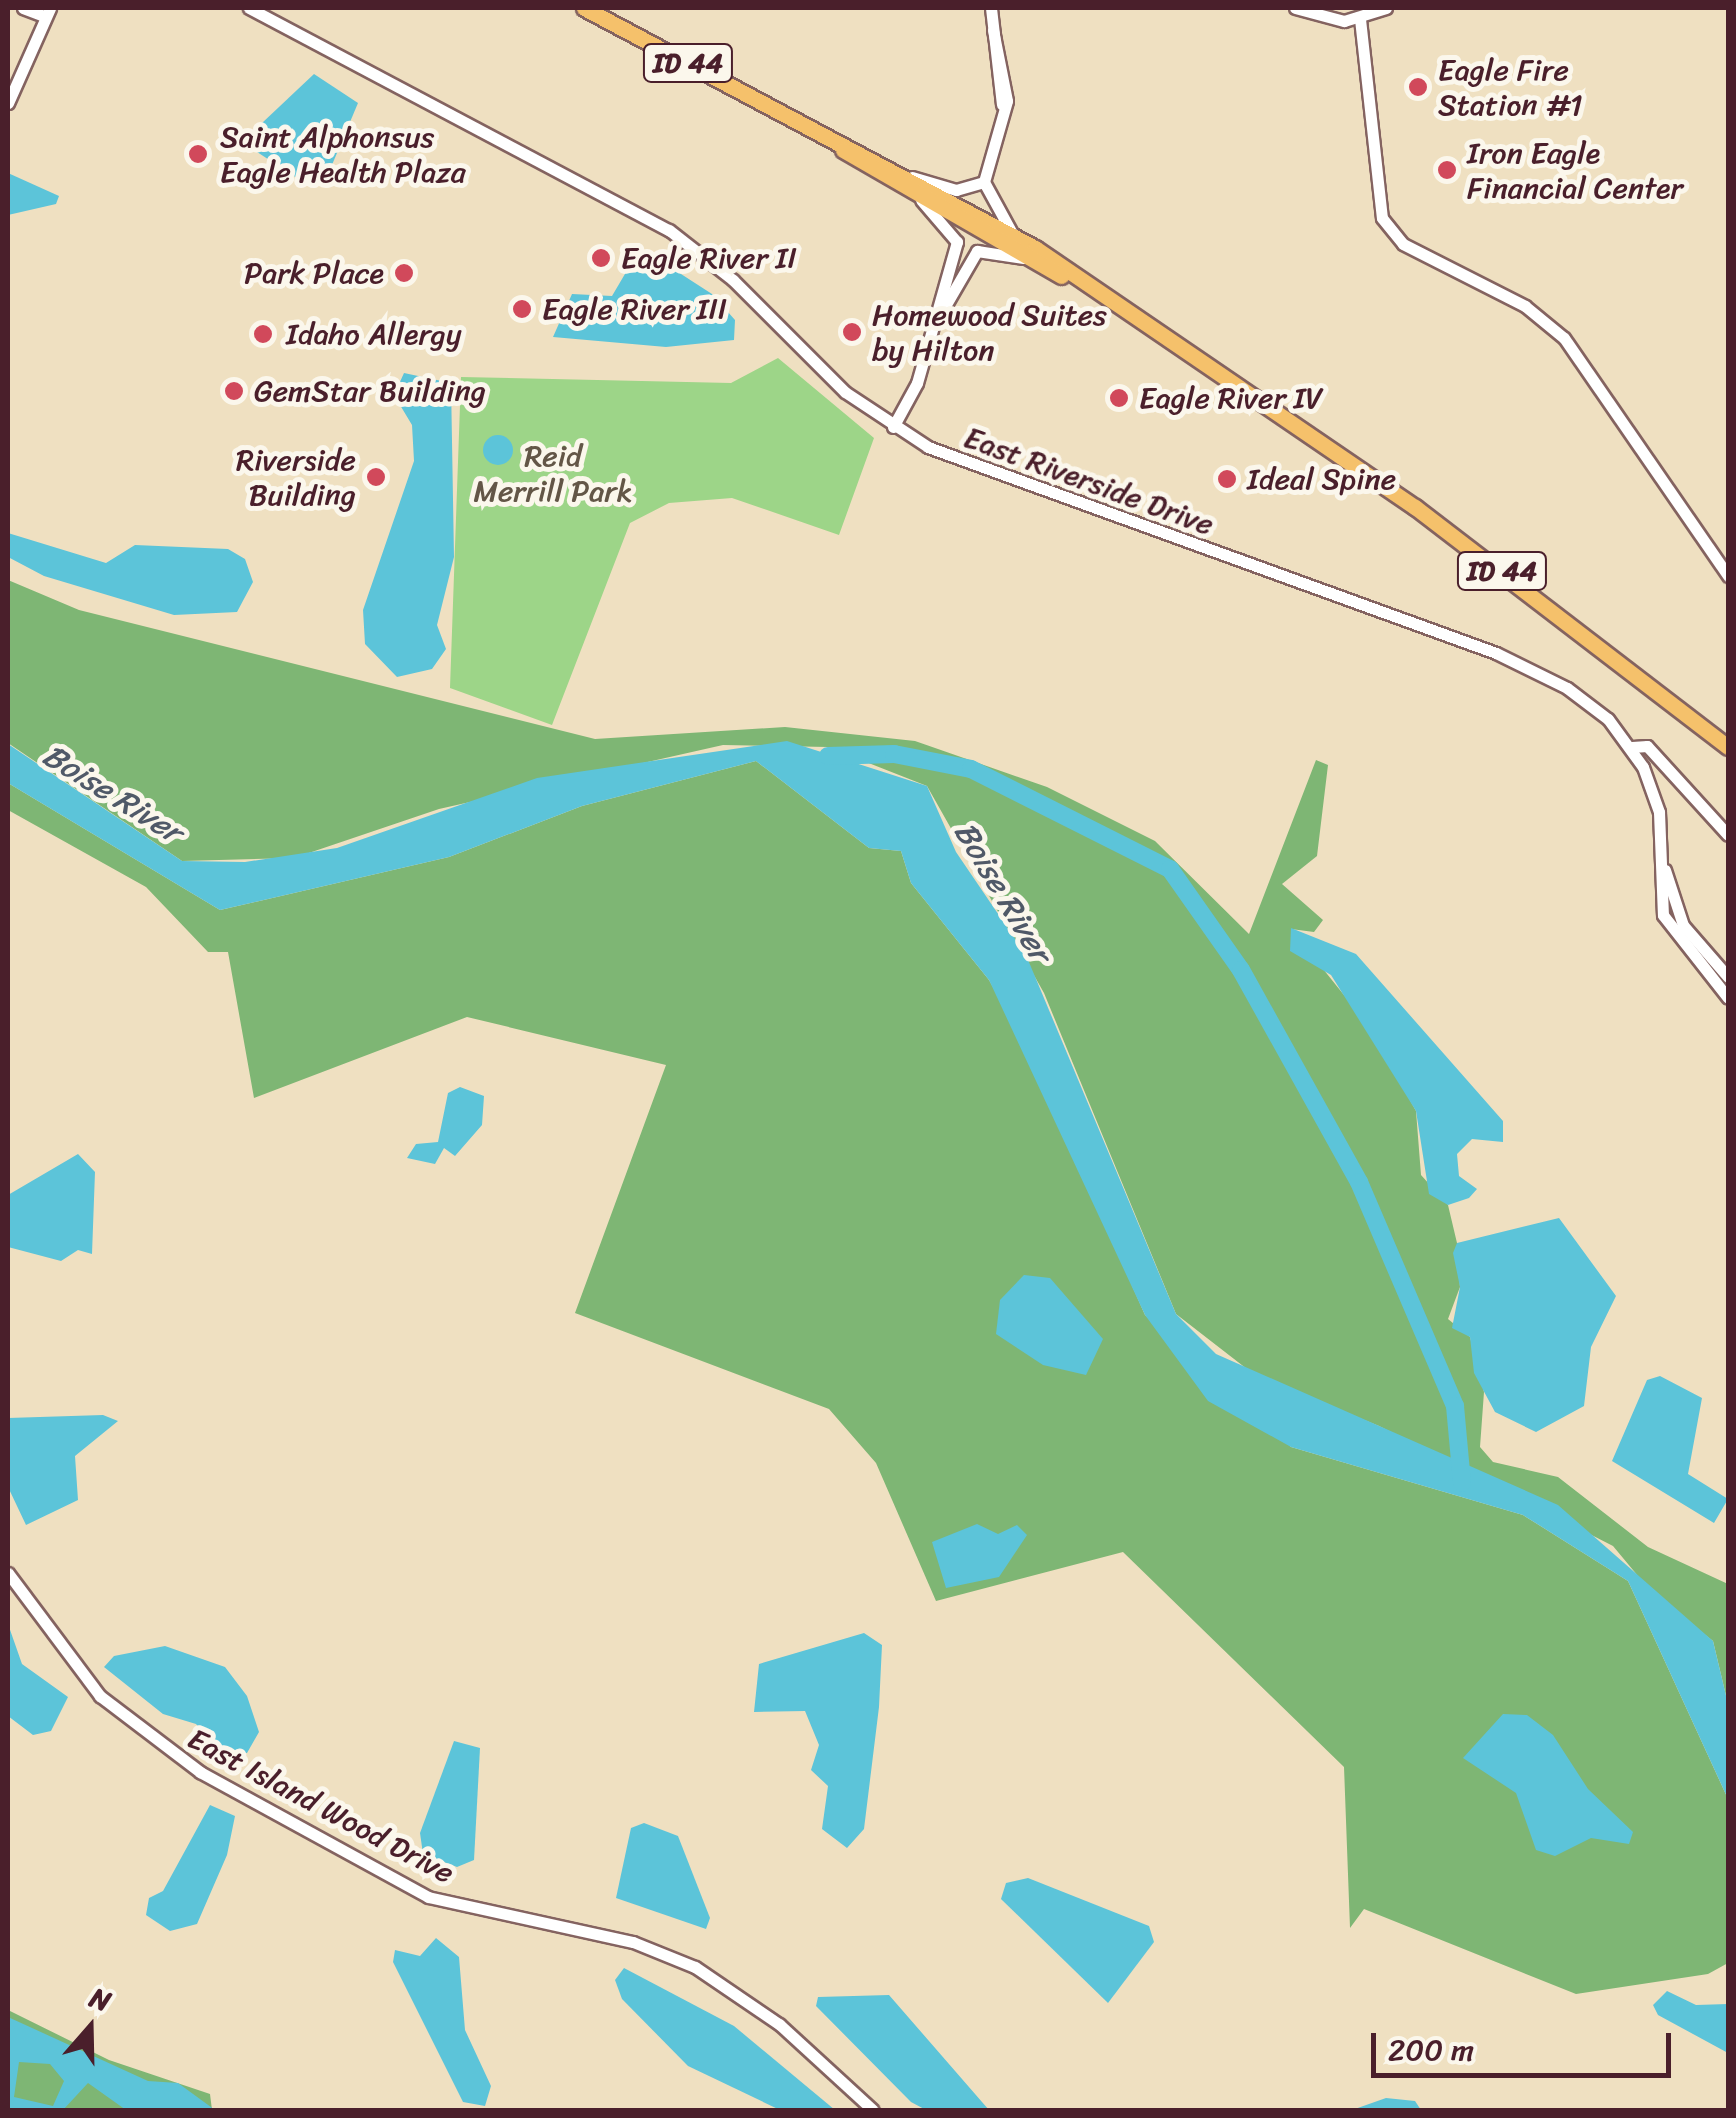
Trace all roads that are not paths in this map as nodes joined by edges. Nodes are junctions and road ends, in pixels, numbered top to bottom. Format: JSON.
{"nodes":[{"id":1,"x":23,"y":8,"type":"edge"},
{"id":2,"x":249,"y":8,"type":"edge"},
{"id":3,"x":584,"y":8,"type":"edge"},
{"id":4,"x":991,"y":8,"type":"edge"},
{"id":5,"x":1295,"y":8,"type":"edge"},
{"id":6,"x":1386,"y":8,"type":"edge"},
{"id":7,"x":47,"y":12,"type":"edge"},
{"id":8,"x":1360,"y":19,"type":"junction"},
{"id":9,"x":8,"y":103,"type":"edge"},
{"id":10,"x":984,"y":182,"type":"junction"},
{"id":11,"x":910,"y":183,"type":"junction"},
{"id":12,"x":1013,"y":235,"type":"junction"},
{"id":13,"x":1029,"y":260,"type":"junction"},
{"id":14,"x":1111,"y":302,"type":"junction"},
{"id":15,"x":937,"y":320,"type":"junction"},
{"id":16,"x":893,"y":427,"type":"junction"},
{"id":17,"x":1728,"y":576,"type":"edge"},
{"id":18,"x":1632,"y":747,"type":"junction"},
{"id":19,"x":1728,"y":747,"type":"edge"},
{"id":20,"x":1728,"y":834,"type":"edge"},
{"id":21,"x":1665,"y":870,"type":"junction"},
{"id":22,"x":1728,"y":977,"type":"edge"},
{"id":23,"x":1728,"y":998,"type":"edge"},
{"id":24,"x":8,"y":1573,"type":"edge"},
{"id":25,"x":872,"y":2110,"type":"edge"}],
"edges":[{"from":1,"to":7,"type":"street"},
{"from":2,"to":16,"type":"street","name":"East Riverside Drive"},
{"from":3,"to":11,"type":"highway","number":"ID 44"},
{"from":4,"to":10,"type":"street"},
{"from":5,"to":8,"type":"street"},
{"from":6,"to":8,"type":"street"},
{"from":7,"to":9,"type":"street"},
{"from":8,"to":17,"type":"street"},
{"from":10,"to":11,"type":"street"},
{"from":10,"to":12,"type":"street"},
{"from":11,"to":12,"type":"highway","number":"ID 44"},
{"from":11,"to":13,"type":"highway","number":"ID 44"},
{"from":11,"to":15,"type":"street"},
{"from":12,"to":14,"type":"highway","number":"ID 44"},
{"from":13,"to":14,"type":"highway","number":"ID 44"},
{"from":13,"to":15,"type":"street"},
{"from":14,"to":19,"type":"highway","number":"ID 44"},
{"from":15,"to":16,"type":"street"},
{"from":16,"to":18,"type":"street","name":"East Riverside Drive"},
{"from":18,"to":20,"type":"street"},
{"from":18,"to":21,"type":"street","name":"East Riverside Drive"},
{"from":21,"to":22,"type":"street","name":"East Riverside Drive"},
{"from":21,"to":23,"type":"street","name":"East Riverside Drive"},
{"from":24,"to":25,"type":"street","name":"East Island Wood Drive"}]}
